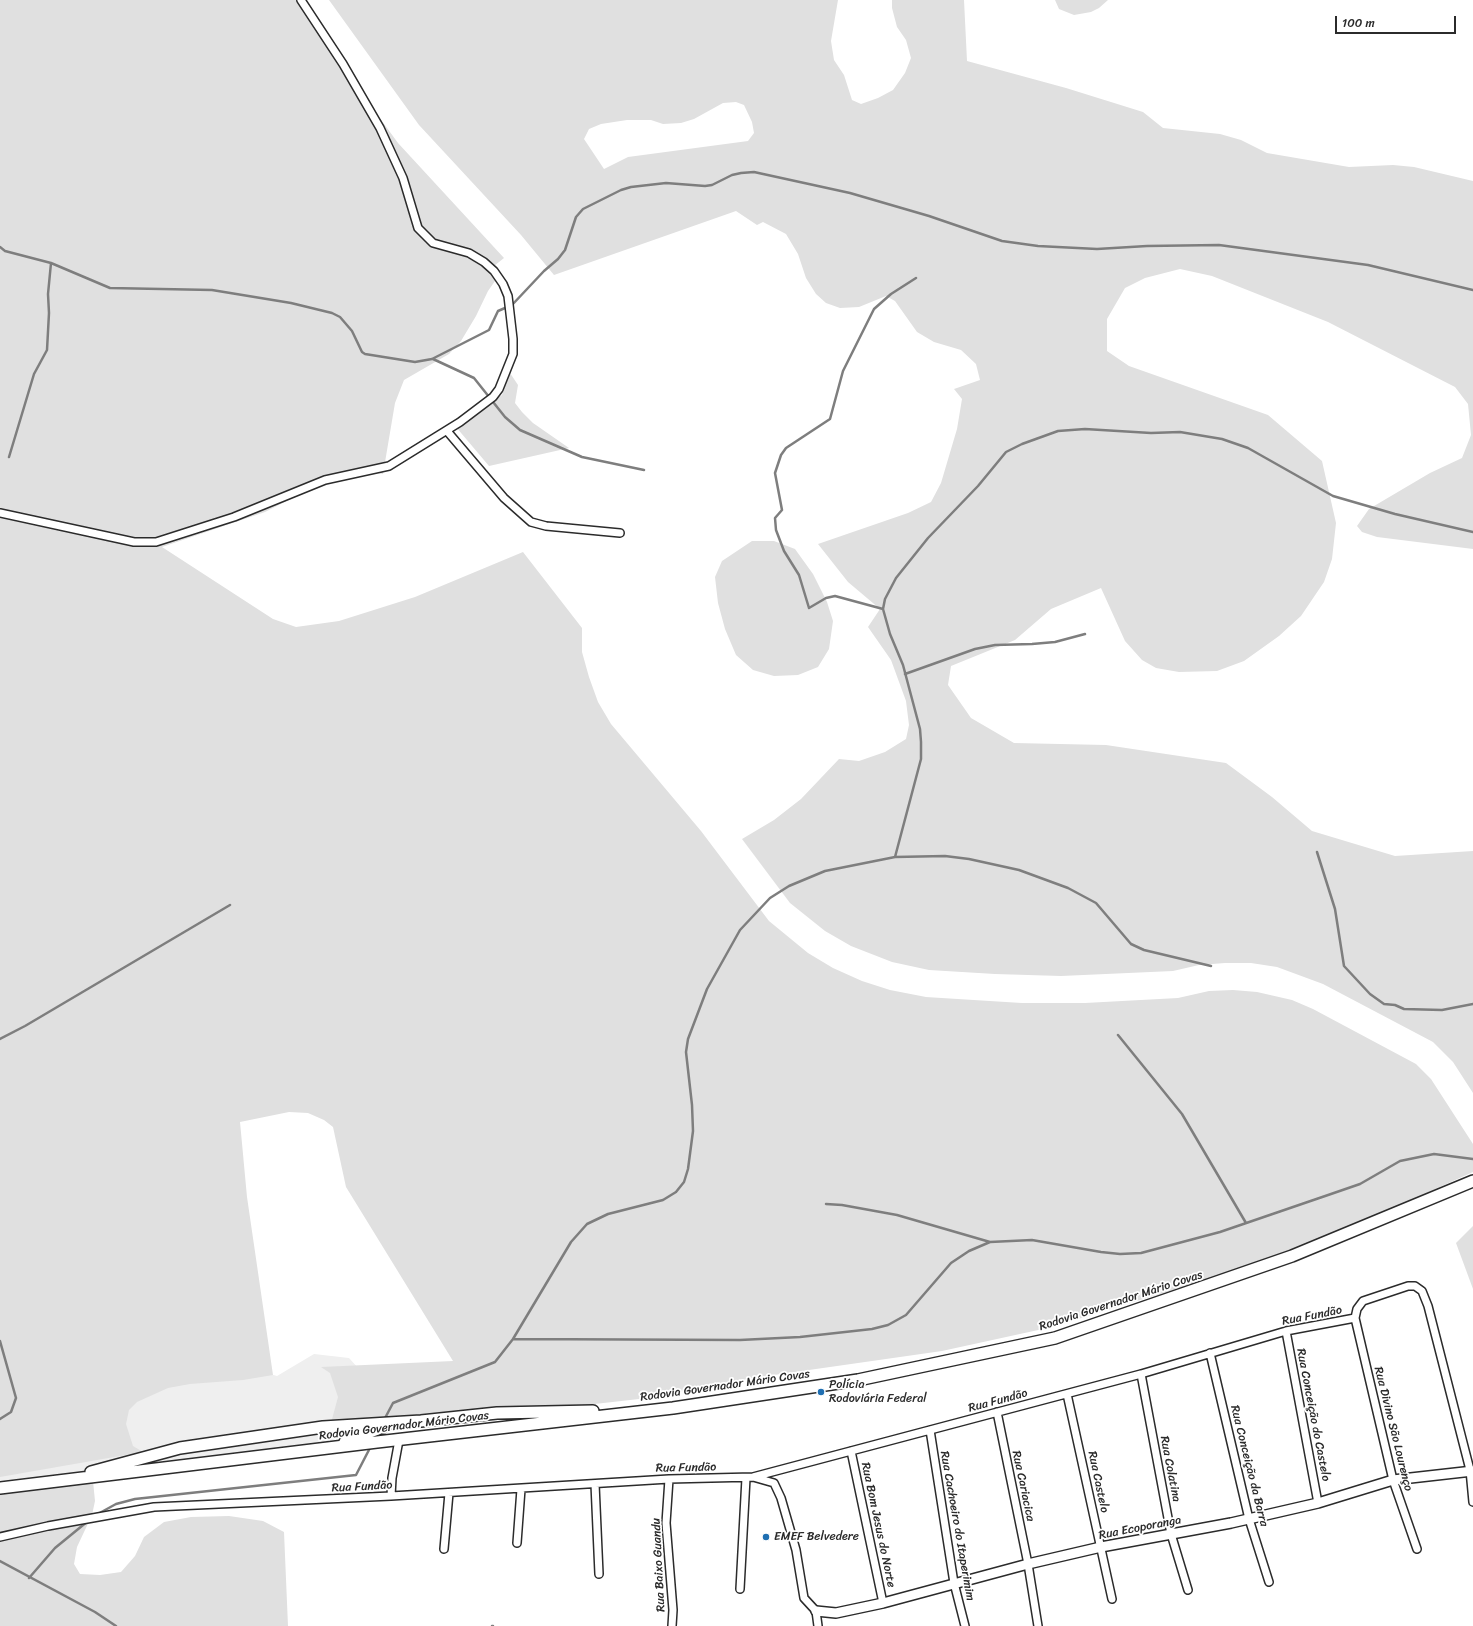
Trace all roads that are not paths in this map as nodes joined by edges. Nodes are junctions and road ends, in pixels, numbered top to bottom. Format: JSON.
{"nodes":[{"id":1,"x":302,"y":0,"type":"edge"},
{"id":2,"x":447,"y":431,"type":"junction"},
{"id":3,"x":0,"y":513,"type":"edge"},
{"id":4,"x":620,"y":533,"type":"dead end"},
{"id":5,"x":1473,"y":1181,"type":"edge"},
{"id":6,"x":1355,"y":1316,"type":"junction"},
{"id":7,"x":1286,"y":1331,"type":"junction"},
{"id":8,"x":1210,"y":1353,"type":"junction"},
{"id":9,"x":1141,"y":1374,"type":"junction"},
{"id":10,"x":1067,"y":1394,"type":"junction"},
{"id":11,"x":673,"y":1408,"type":"junction"},
{"id":12,"x":997,"y":1412,"type":"junction"},
{"id":13,"x":421,"y":1421,"type":"junction"},
{"id":14,"x":930,"y":1430,"type":"junction"},
{"id":15,"x":399,"y":1440,"type":"junction"},
{"id":16,"x":333,"y":1448,"type":"junction"},
{"id":17,"x":851,"y":1451,"type":"junction"},
{"id":18,"x":1471,"y":1470,"type":"edge"},
{"id":19,"x":750,"y":1478,"type":"junction"},
{"id":20,"x":669,"y":1479,"type":"junction"},
{"id":21,"x":1393,"y":1480,"type":"junction"},
{"id":22,"x":56,"y":1482,"type":"junction"},
{"id":23,"x":595,"y":1484,"type":"junction"},
{"id":24,"x":0,"y":1488,"type":"edge"},
{"id":25,"x":521,"y":1489,"type":"junction"},
{"id":26,"x":449,"y":1493,"type":"junction"},
{"id":27,"x":391,"y":1496,"type":"junction"},
{"id":28,"x":1473,"y":1502,"type":"edge"},
{"id":29,"x":1318,"y":1503,"type":"junction"},
{"id":30,"x":1250,"y":1519,"type":"junction"},
{"id":31,"x":1171,"y":1534,"type":"junction"},
{"id":32,"x":0,"y":1537,"type":"edge"},
{"id":33,"x":517,"y":1542,"type":"dead end"},
{"id":34,"x":1101,"y":1547,"type":"junction"},
{"id":35,"x":444,"y":1549,"type":"dead end"},
{"id":36,"x":1417,"y":1549,"type":"dead end"},
{"id":37,"x":1028,"y":1564,"type":"junction"},
{"id":38,"x":599,"y":1574,"type":"dead end"},
{"id":39,"x":1269,"y":1582,"type":"dead end"},
{"id":40,"x":954,"y":1583,"type":"junction"},
{"id":41,"x":740,"y":1590,"type":"dead end"},
{"id":42,"x":1188,"y":1590,"type":"dead end"},
{"id":43,"x":1112,"y":1599,"type":"dead end"},
{"id":44,"x":883,"y":1603,"type":"junction"},
{"id":45,"x":816,"y":1611,"type":"junction"},
{"id":46,"x":672,"y":1626,"type":"edge"},
{"id":47,"x":818,"y":1626,"type":"edge"},
{"id":48,"x":965,"y":1626,"type":"edge"},
{"id":49,"x":1038,"y":1626,"type":"edge"}],
"edges":[{"from":1,"to":2,"type":"street"},
{"from":2,"to":3,"type":"street"},
{"from":2,"to":4,"type":"street"},
{"from":5,"to":11,"type":"main road","name":"Rodovia Governador Mário Covas"},
{"from":6,"to":7,"type":"street","name":"Rua Fundão"},
{"from":6,"to":18,"type":"street"},
{"from":6,"to":21,"type":"street","name":"Rua Divino São Lourenço"},
{"from":7,"to":8,"type":"street","name":"Rua Fundão"},
{"from":7,"to":29,"type":"street","name":"Rua Conceição do Castelo"},
{"from":8,"to":9,"type":"street","name":"Rua Fundão"},
{"from":8,"to":30,"type":"street","name":"Rua Conceição da Barra"},
{"from":9,"to":10,"type":"street","name":"Rua Fundão"},
{"from":9,"to":31,"type":"street","name":"Rua Colatina"},
{"from":10,"to":12,"type":"street","name":"Rua Fundão"},
{"from":10,"to":34,"type":"street","name":"Rua Castelo"},
{"from":11,"to":13,"type":"main road"},
{"from":11,"to":15,"type":"main road","name":"Rodovia Governador Mário Covas"},
{"from":12,"to":14,"type":"street","name":"Rua Fundão"},
{"from":12,"to":37,"type":"street","name":"Rua Cariacica"},
{"from":13,"to":16,"type":"main road"},
{"from":13,"to":22,"type":"main road"},
{"from":14,"to":17,"type":"street","name":"Rua Fundão"},
{"from":14,"to":40,"type":"street","name":"Rua Cachoeiro do Itaperimim"},
{"from":15,"to":16,"type":"main road","name":"Rodovia Governador Mário Covas"},
{"from":15,"to":27,"type":"street"},
{"from":16,"to":22,"type":"main road","name":"Rodovia Governador Mário Covas"},
{"from":17,"to":19,"type":"street","name":"Rua Fundão"},
{"from":17,"to":44,"type":"street","name":"Rua Bom Jesus do Norte"},
{"from":18,"to":21,"type":"street","name":"Rua Ecoporanga"},
{"from":18,"to":28,"type":"street"},
{"from":19,"to":20,"type":"street","name":"Rua Fundão"},
{"from":19,"to":41,"type":"street"},
{"from":19,"to":45,"type":"street"},
{"from":20,"to":23,"type":"street","name":"Rua Fundão"},
{"from":20,"to":46,"type":"street","name":"Rua Baixo Guandu"},
{"from":21,"to":29,"type":"street","name":"Rua Ecoporanga"},
{"from":21,"to":36,"type":"street","name":"Rua Divino São Lourenço"},
{"from":22,"to":24,"type":"main road","name":"Rodovia Governador Mário Covas"},
{"from":23,"to":25,"type":"street","name":"Rua Fundão"},
{"from":23,"to":38,"type":"street"},
{"from":25,"to":26,"type":"street","name":"Rua Fundão"},
{"from":25,"to":33,"type":"street"},
{"from":26,"to":27,"type":"street","name":"Rua Fundão"},
{"from":26,"to":35,"type":"street"},
{"from":27,"to":32,"type":"street","name":"Rua Fundão"},
{"from":29,"to":30,"type":"street","name":"Rua Ecoporanga"},
{"from":30,"to":31,"type":"street","name":"Rua Ecoporanga"},
{"from":30,"to":39,"type":"street","name":"Rua Conceição da Barra"},
{"from":31,"to":34,"type":"street","name":"Rua Ecoporanga"},
{"from":31,"to":42,"type":"street","name":"Rua Colatina"},
{"from":34,"to":37,"type":"street","name":"Rua Ecoporanga"},
{"from":34,"to":43,"type":"street","name":"Rua Castelo"},
{"from":37,"to":40,"type":"street","name":"Rua Ecoporanga"},
{"from":37,"to":49,"type":"street","name":"Rua Cariacica"},
{"from":40,"to":44,"type":"street","name":"Rua Ecoporanga"},
{"from":40,"to":48,"type":"street","name":"Rua Cachoeiro do Itaperimim"},
{"from":44,"to":45,"type":"street","name":"Rua Ecoporanga"},
{"from":45,"to":47,"type":"street"}]}
